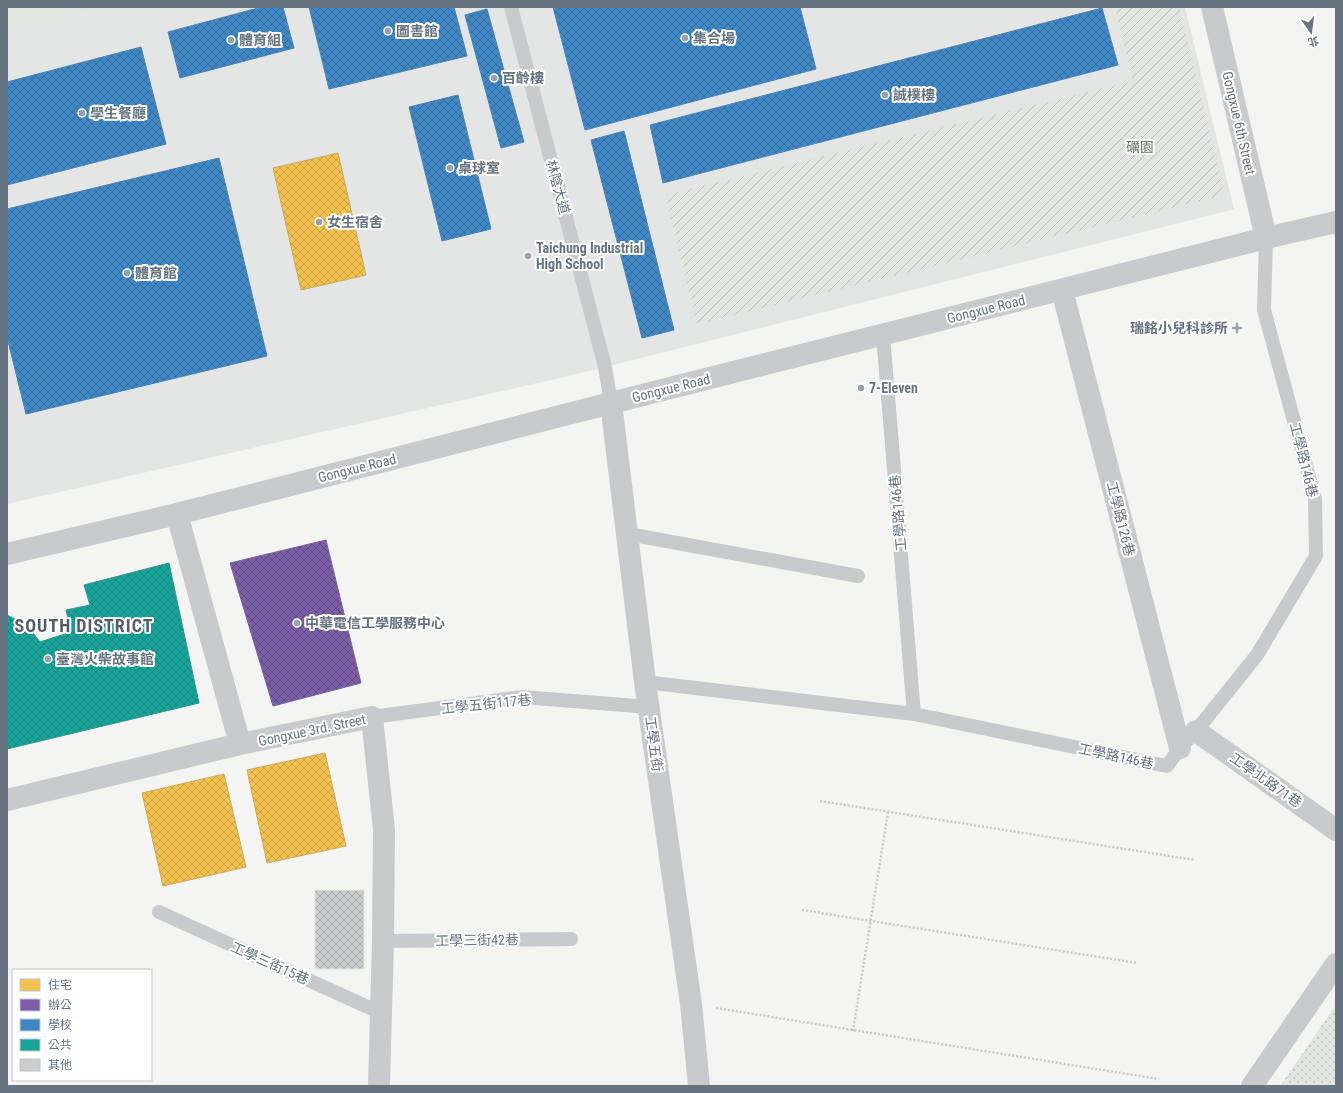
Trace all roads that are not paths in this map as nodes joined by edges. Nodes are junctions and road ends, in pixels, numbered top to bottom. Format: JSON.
{"nodes":[{"id":1,"x":511,"y":7,"type":"edge"},
{"id":2,"x":1212,"y":7,"type":"edge"},
{"id":3,"x":1336,"y":222,"type":"edge"},
{"id":4,"x":1266,"y":238,"type":"junction"},
{"id":5,"x":1062,"y":290,"type":"junction"},
{"id":6,"x":883,"y":335,"type":"junction"},
{"id":7,"x":611,"y":403,"type":"junction"},
{"id":8,"x":177,"y":514,"type":"junction"},
{"id":9,"x":628,"y":534,"type":"junction"},
{"id":10,"x":7,"y":554,"type":"edge"},
{"id":11,"x":858,"y":576,"type":"dead end"},
{"id":12,"x":645,"y":682,"type":"junction"},
{"id":13,"x":649,"y":706,"type":"junction"},
{"id":14,"x":914,"y":714,"type":"junction"},
{"id":15,"x":372,"y":717,"type":"junction"},
{"id":16,"x":1196,"y":731,"type":"junction"},
{"id":17,"x":240,"y":744,"type":"junction"},
{"id":18,"x":1180,"y":748,"type":"junction"},
{"id":19,"x":7,"y":800,"type":"edge"},
{"id":20,"x":1336,"y":830,"type":"edge"},
{"id":21,"x":159,"y":912,"type":"dead end"},
{"id":22,"x":571,"y":939,"type":"dead end"},
{"id":23,"x":383,"y":941,"type":"junction"},
{"id":24,"x":1336,"y":964,"type":"edge"},
{"id":25,"x":381,"y":1013,"type":"junction"},
{"id":26,"x":379,"y":1086,"type":"edge"},
{"id":27,"x":699,"y":1086,"type":"edge"},
{"id":28,"x":1252,"y":1086,"type":"edge"}],
"edges":[{"from":1,"to":7,"type":"lane","name":"林陰大道"},
{"from":2,"to":4,"type":"street","name":"Gongxue 6th Street"},
{"from":3,"to":4,"type":"street","name":"Gongxue Road"},
{"from":4,"to":5,"type":"street","name":"Gongxue Road"},
{"from":4,"to":16,"type":"lane","name":"工學路146巷"},
{"from":5,"to":6,"type":"street","name":"Gongxue Road"},
{"from":5,"to":18,"type":"street","name":"工學路126巷"},
{"from":6,"to":7,"type":"street","name":"Gongxue Road"},
{"from":6,"to":14,"type":"lane","name":"工學路146巷"},
{"from":7,"to":8,"type":"street","name":"Gongxue Road"},
{"from":7,"to":9,"type":"street","name":"工學五街"},
{"from":8,"to":10,"type":"street","name":"Gongxue Road"},
{"from":8,"to":17,"type":"street","name":"Gongxue 3rd. Street"},
{"from":9,"to":11,"type":"lane"},
{"from":9,"to":12,"type":"street","name":"工學五街"},
{"from":12,"to":13,"type":"street","name":"工學五街"},
{"from":12,"to":14,"type":"lane"},
{"from":13,"to":15,"type":"lane","name":"工學五街117巷"},
{"from":13,"to":27,"type":"street","name":"工學五街"},
{"from":14,"to":18,"type":"lane","name":"工學路146巷"},
{"from":15,"to":17,"type":"street","name":"Gongxue 3rd. Street"},
{"from":15,"to":23,"type":"street","name":"Gongxue 3rd. Street"},
{"from":16,"to":18,"type":"lane","name":"工學路146巷"},
{"from":16,"to":20,"type":"street","name":"工學北路71巷"},
{"from":17,"to":19,"type":"street"},
{"from":21,"to":25,"type":"lane","name":"工學三街15巷"},
{"from":22,"to":23,"type":"lane","name":"工學三街42巷"},
{"from":23,"to":25,"type":"street","name":"Gongxue 3rd. Street"},
{"from":24,"to":28,"type":"street"},
{"from":25,"to":26,"type":"street","name":"Gongxue 3rd. Street"}]}
